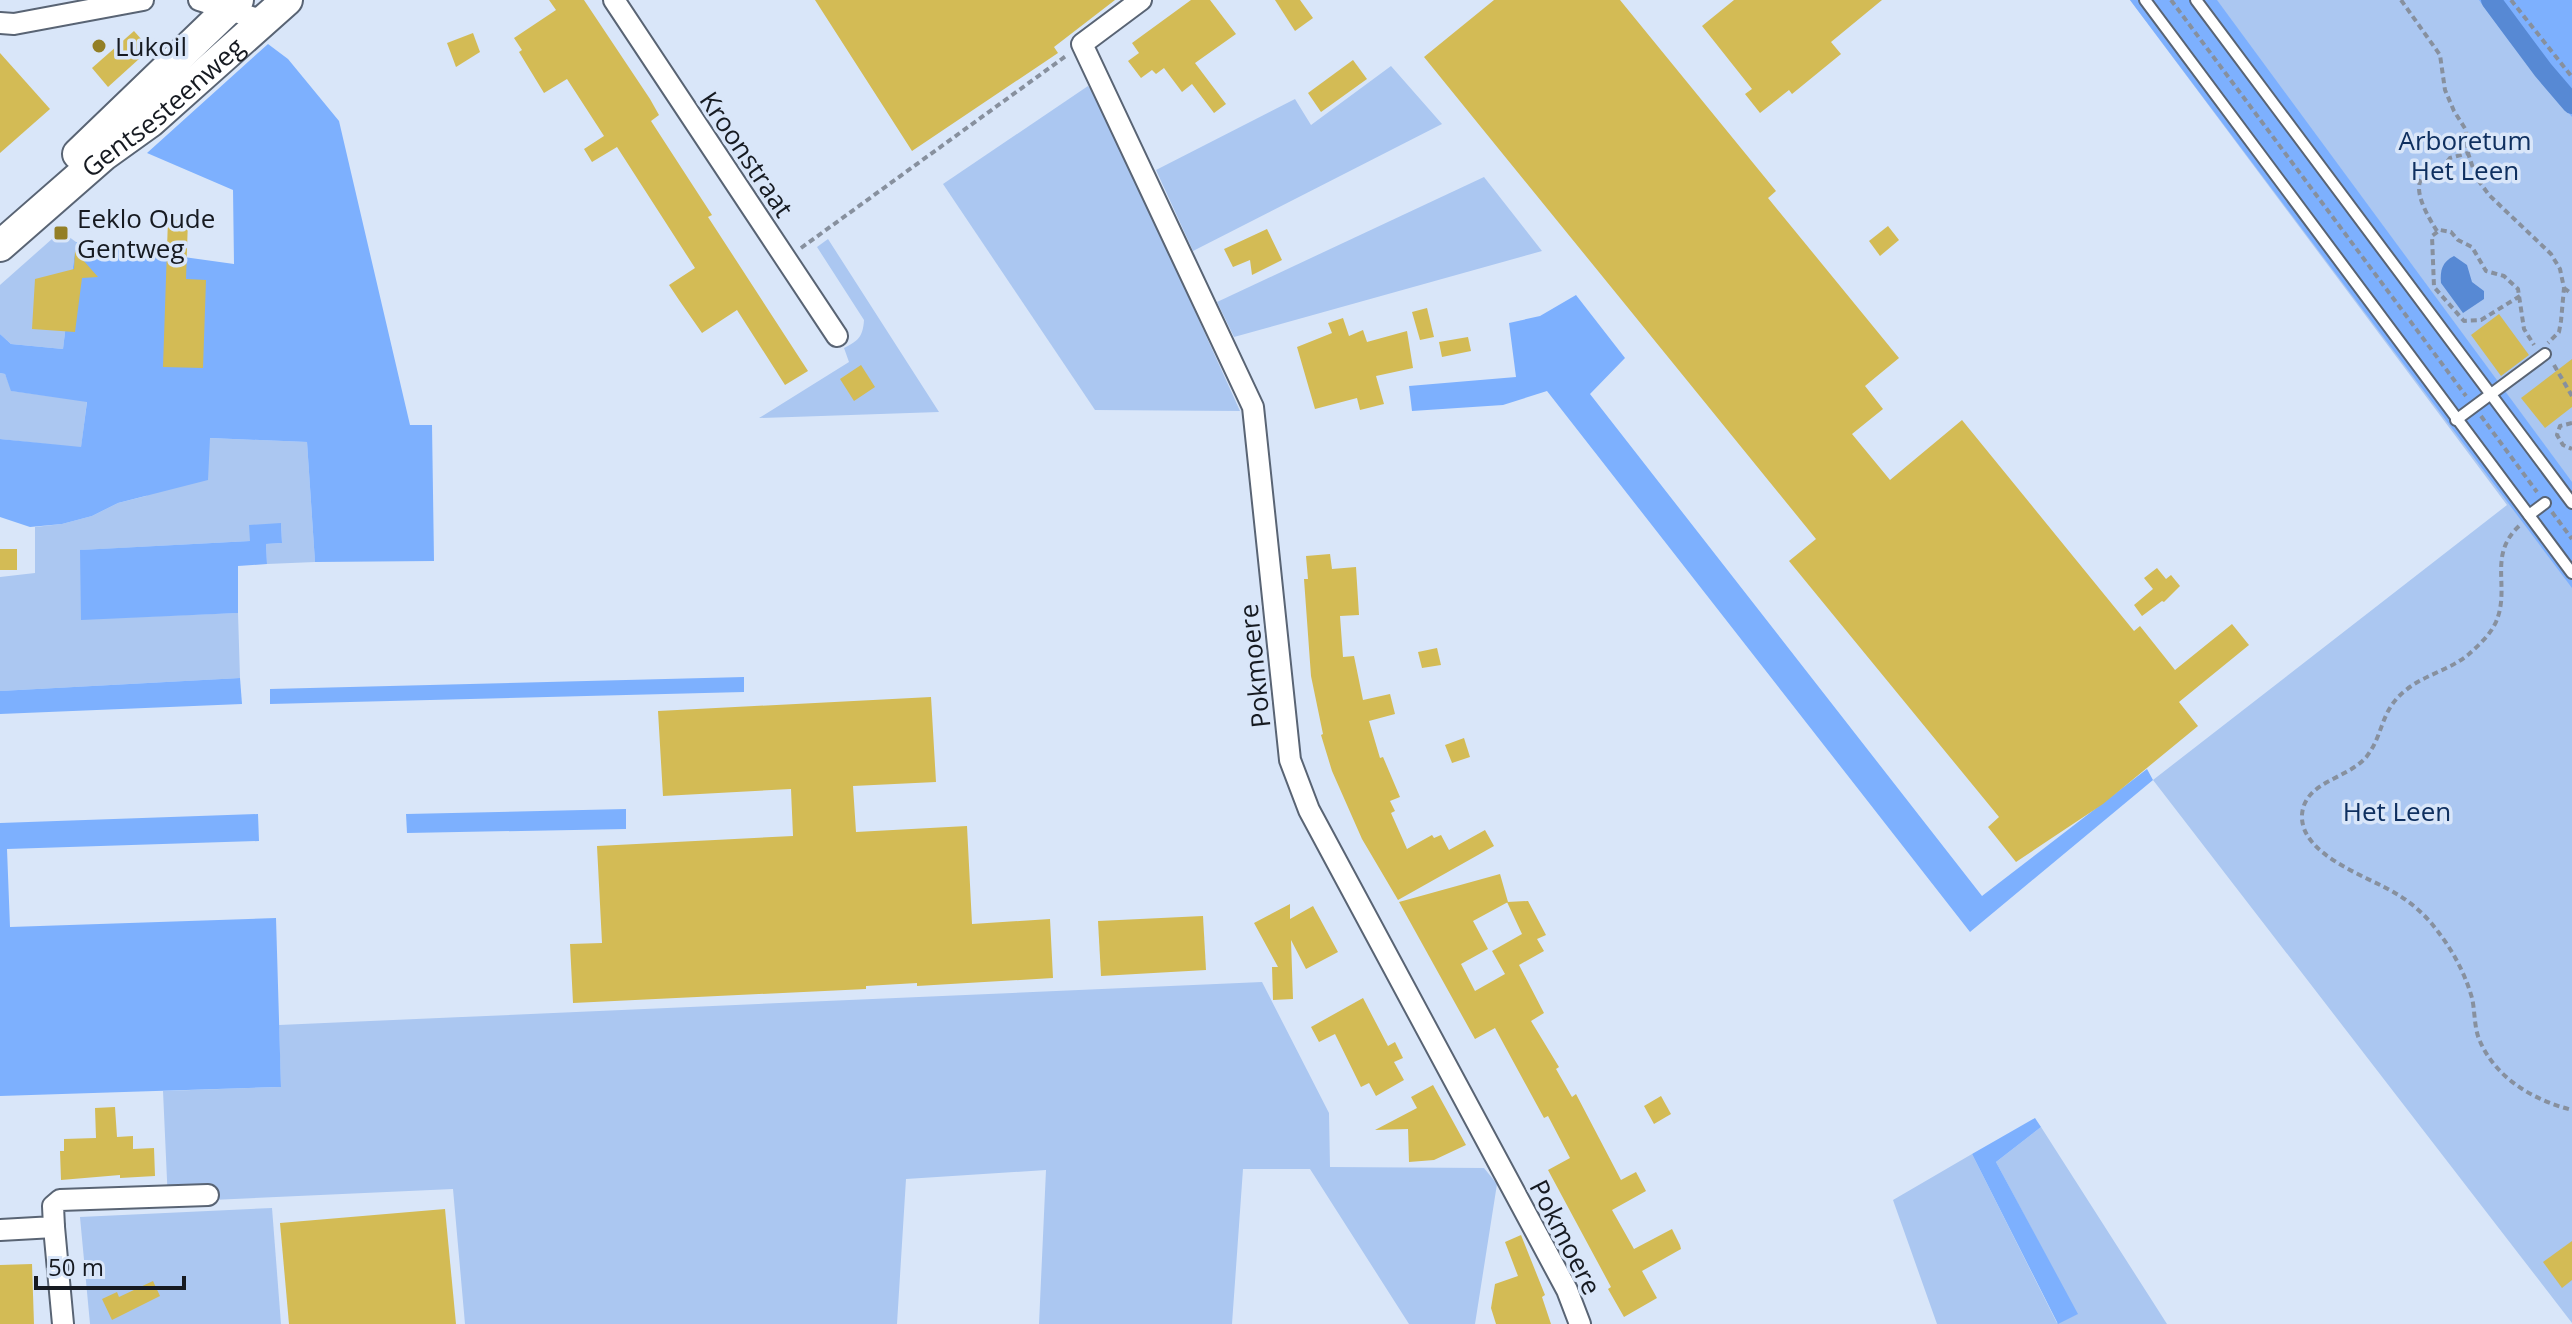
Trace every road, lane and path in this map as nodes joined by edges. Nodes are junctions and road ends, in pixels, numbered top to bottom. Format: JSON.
{"nodes":[{"id":1,"x":143,"y":0,"type":"edge"},
{"id":2,"x":287,"y":0,"type":"edge"},
{"id":3,"x":614,"y":0,"type":"edge"},
{"id":4,"x":1141,"y":0,"type":"edge"},
{"id":5,"x":2145,"y":0,"type":"edge"},
{"id":6,"x":2171,"y":0,"type":"edge"},
{"id":7,"x":2196,"y":0,"type":"edge"},
{"id":8,"x":2401,"y":0,"type":"edge"},
{"id":9,"x":2511,"y":0,"type":"edge"},
{"id":10,"x":222,"y":3,"type":"edge"},
{"id":11,"x":264,"y":21,"type":"junction"},
{"id":12,"x":0,"y":23,"type":"edge"},
{"id":13,"x":1082,"y":44,"type":"junction"},
{"id":14,"x":2572,"y":77,"type":"edge"},
{"id":15,"x":2468,"y":153,"type":"junction"},
{"id":16,"x":0,"y":222,"type":"edge"},
{"id":17,"x":2437,"y":231,"type":"junction"},
{"id":18,"x":0,"y":246,"type":"edge"},
{"id":19,"x":786,"y":258,"type":"junction"},
{"id":20,"x":2564,"y":288,"type":"junction"},
{"id":21,"x":2572,"y":294,"type":"edge"},
{"id":22,"x":2520,"y":296,"type":"junction"},
{"id":23,"x":2559,"y":332,"type":"dead end"},
{"id":24,"x":837,"y":336,"type":"dead end"},
{"id":25,"x":2545,"y":354,"type":"junction"},
{"id":26,"x":2491,"y":393,"type":"junction"},
{"id":27,"x":2572,"y":396,"type":"edge"},
{"id":28,"x":2475,"y":407,"type":"junction"},
{"id":29,"x":2456,"y":420,"type":"junction"},
{"id":30,"x":2572,"y":423,"type":"edge"},
{"id":31,"x":2572,"y":448,"type":"edge"},
{"id":32,"x":2545,"y":503,"type":"junction"},
{"id":33,"x":2572,"y":503,"type":"edge"},
{"id":34,"x":2529,"y":515,"type":"junction"},
{"id":35,"x":2572,"y":539,"type":"edge"},
{"id":36,"x":2572,"y":573,"type":"edge"},
{"id":37,"x":2572,"y":1110,"type":"edge"},
{"id":38,"x":208,"y":1195,"type":"dead end"},
{"id":39,"x":54,"y":1227,"type":"junction"},
{"id":40,"x":0,"y":1230,"type":"edge"},
{"id":41,"x":63,"y":1324,"type":"edge"},
{"id":42,"x":1580,"y":1324,"type":"edge"}],
"edges":[{"from":1,"to":12,"type":"street"},
{"from":2,"to":11,"type":"main road","name":"Gentsesteenweg"},
{"from":3,"to":19,"type":"street","name":"Kroonstraat"},
{"from":4,"to":13,"type":"street"},
{"from":5,"to":29,"type":"lane"},
{"from":6,"to":28,"type":"path"},
{"from":7,"to":26,"type":"lane"},
{"from":8,"to":15,"type":"path"},
{"from":9,"to":14,"type":"path"},
{"from":10,"to":11,"type":"street"},
{"from":10,"to":16,"type":"main road","name":"Gentsesteenweg"},
{"from":11,"to":18,"type":"main road","name":"Gentsesteenweg"},
{"from":13,"to":19,"type":"path"},
{"from":13,"to":42,"type":"street","name":"Pokmoere"},
{"from":15,"to":17,"type":"path"},
{"from":15,"to":20,"type":"path"},
{"from":17,"to":22,"type":"path"},
{"from":17,"to":22,"type":"path"},
{"from":19,"to":24,"type":"street","name":"Kroonstraat"},
{"from":20,"to":21,"type":"path"},
{"from":20,"to":23,"type":"path"},
{"from":22,"to":25,"type":"path"},
{"from":25,"to":26,"type":"lane"},
{"from":25,"to":27,"type":"path"},
{"from":26,"to":28,"type":"lane"},
{"from":26,"to":33,"type":"lane"},
{"from":28,"to":29,"type":"lane"},
{"from":28,"to":32,"type":"path"},
{"from":29,"to":34,"type":"lane"},
{"from":30,"to":31,"type":"path"},
{"from":32,"to":34,"type":"lane"},
{"from":32,"to":35,"type":"path"},
{"from":34,"to":36,"type":"lane"},
{"from":34,"to":37,"type":"path"},
{"from":38,"to":39,"type":"street"},
{"from":39,"to":40,"type":"street"},
{"from":39,"to":41,"type":"street"}]}
